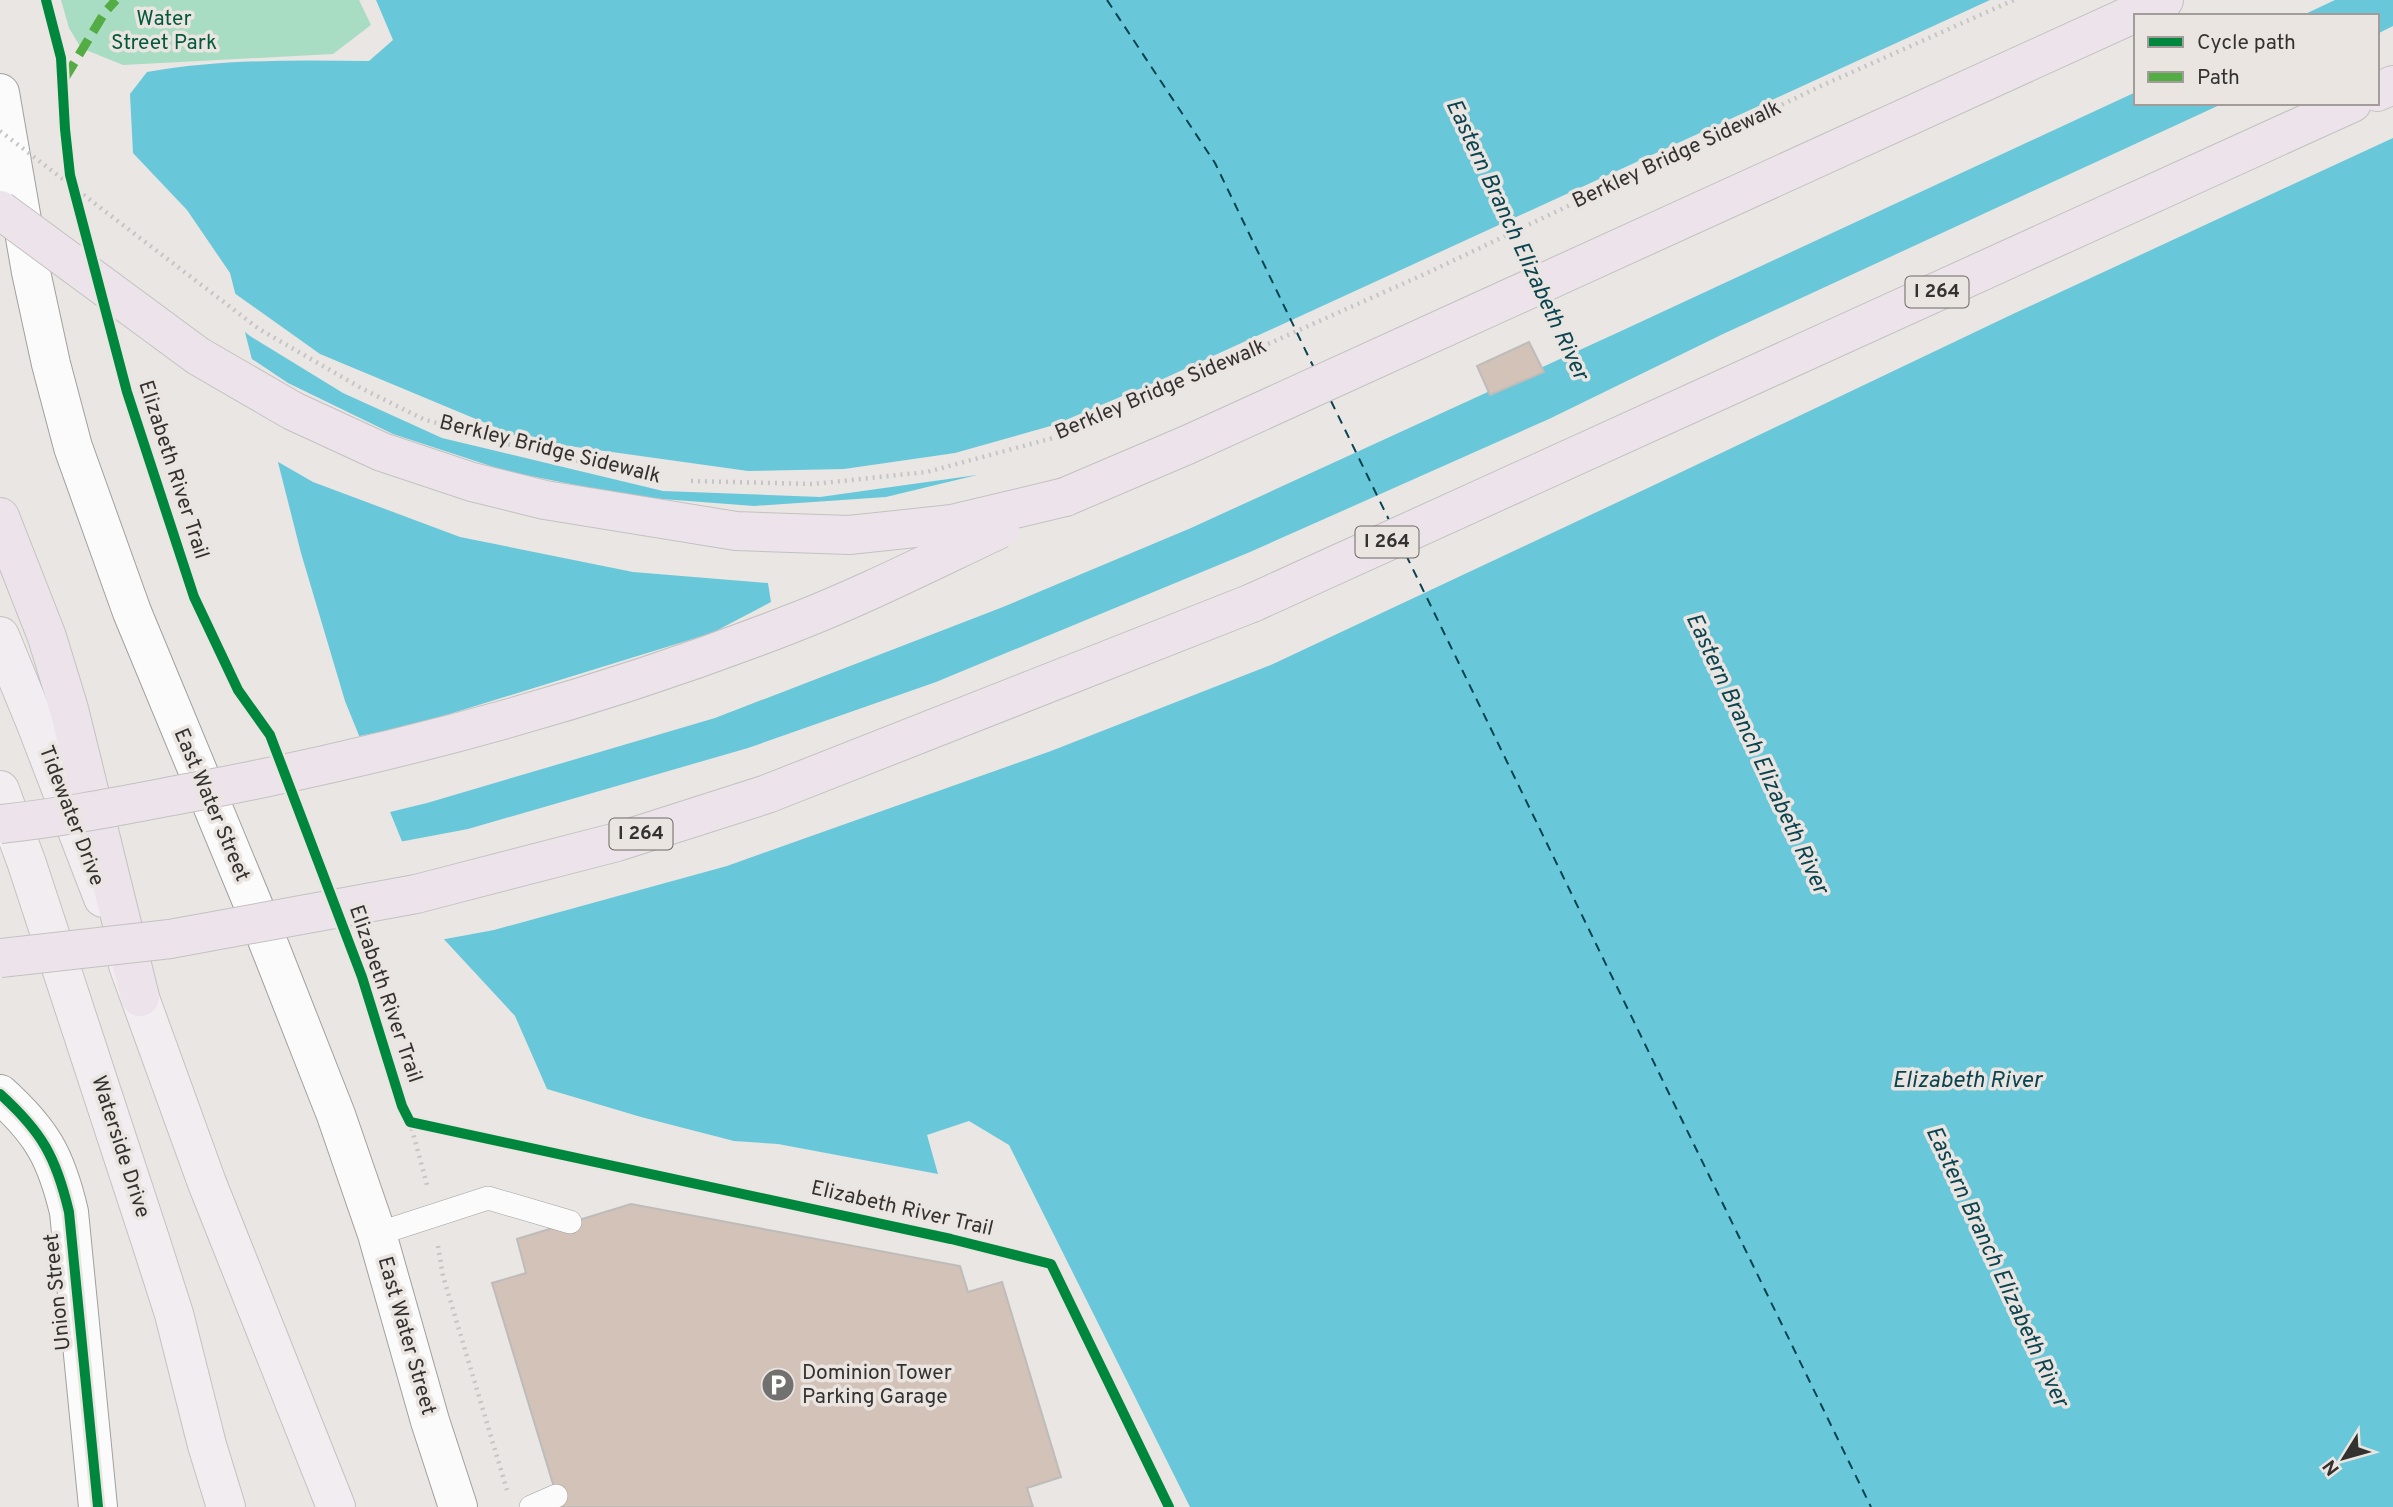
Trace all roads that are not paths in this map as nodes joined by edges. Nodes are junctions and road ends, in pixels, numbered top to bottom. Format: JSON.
{"nodes":[{"id":1,"x":2164,"y":0,"type":"edge"},
{"id":2,"x":0,"y":93,"type":"edge"},
{"id":3,"x":2348,"y":105,"type":"edge"},
{"id":4,"x":0,"y":209,"type":"edge"},
{"id":5,"x":1065,"y":497,"type":"junction"},
{"id":6,"x":0,"y":517,"type":"edge"},
{"id":7,"x":0,"y":636,"type":"edge"},
{"id":8,"x":0,"y":790,"type":"edge"},
{"id":9,"x":0,"y":824,"type":"edge"},
{"id":10,"x":0,"y":958,"type":"edge"},
{"id":11,"x":140,"y":997,"type":"junction"},
{"id":12,"x":0,"y":1094,"type":"edge"},
{"id":13,"x":570,"y":1222,"type":"dead end"},
{"id":14,"x":377,"y":1234,"type":"junction"},
{"id":15,"x":556,"y":1496,"type":"dead end"},
{"id":16,"x":521,"y":1505,"type":"edge"},
{"id":17,"x":98,"y":1507,"type":"edge"},
{"id":18,"x":226,"y":1507,"type":"edge"},
{"id":19,"x":336,"y":1507,"type":"edge"},
{"id":20,"x":458,"y":1507,"type":"edge"}],
"edges":[{"from":1,"to":5,"type":"highway"},
{"from":2,"to":14,"type":"main road","name":"East Water Street"},
{"from":3,"to":10,"type":"highway","number":"I 264","bridge":true},
{"from":4,"to":5,"type":"highway","bridge":true},
{"from":5,"to":9,"type":"highway","bridge":true},
{"from":6,"to":11,"type":"highway"},
{"from":7,"to":11,"type":"main road","name":"Tidewater Drive"},
{"from":8,"to":18,"type":"main road","name":"Waterside Drive"},
{"from":11,"to":19,"type":"main road"},
{"from":12,"to":17,"type":"main road","name":"Union Street"},
{"from":13,"to":14,"type":"lane"},
{"from":14,"to":20,"type":"main road","name":"East Water Street"},
{"from":15,"to":16,"type":"lane"}]}
